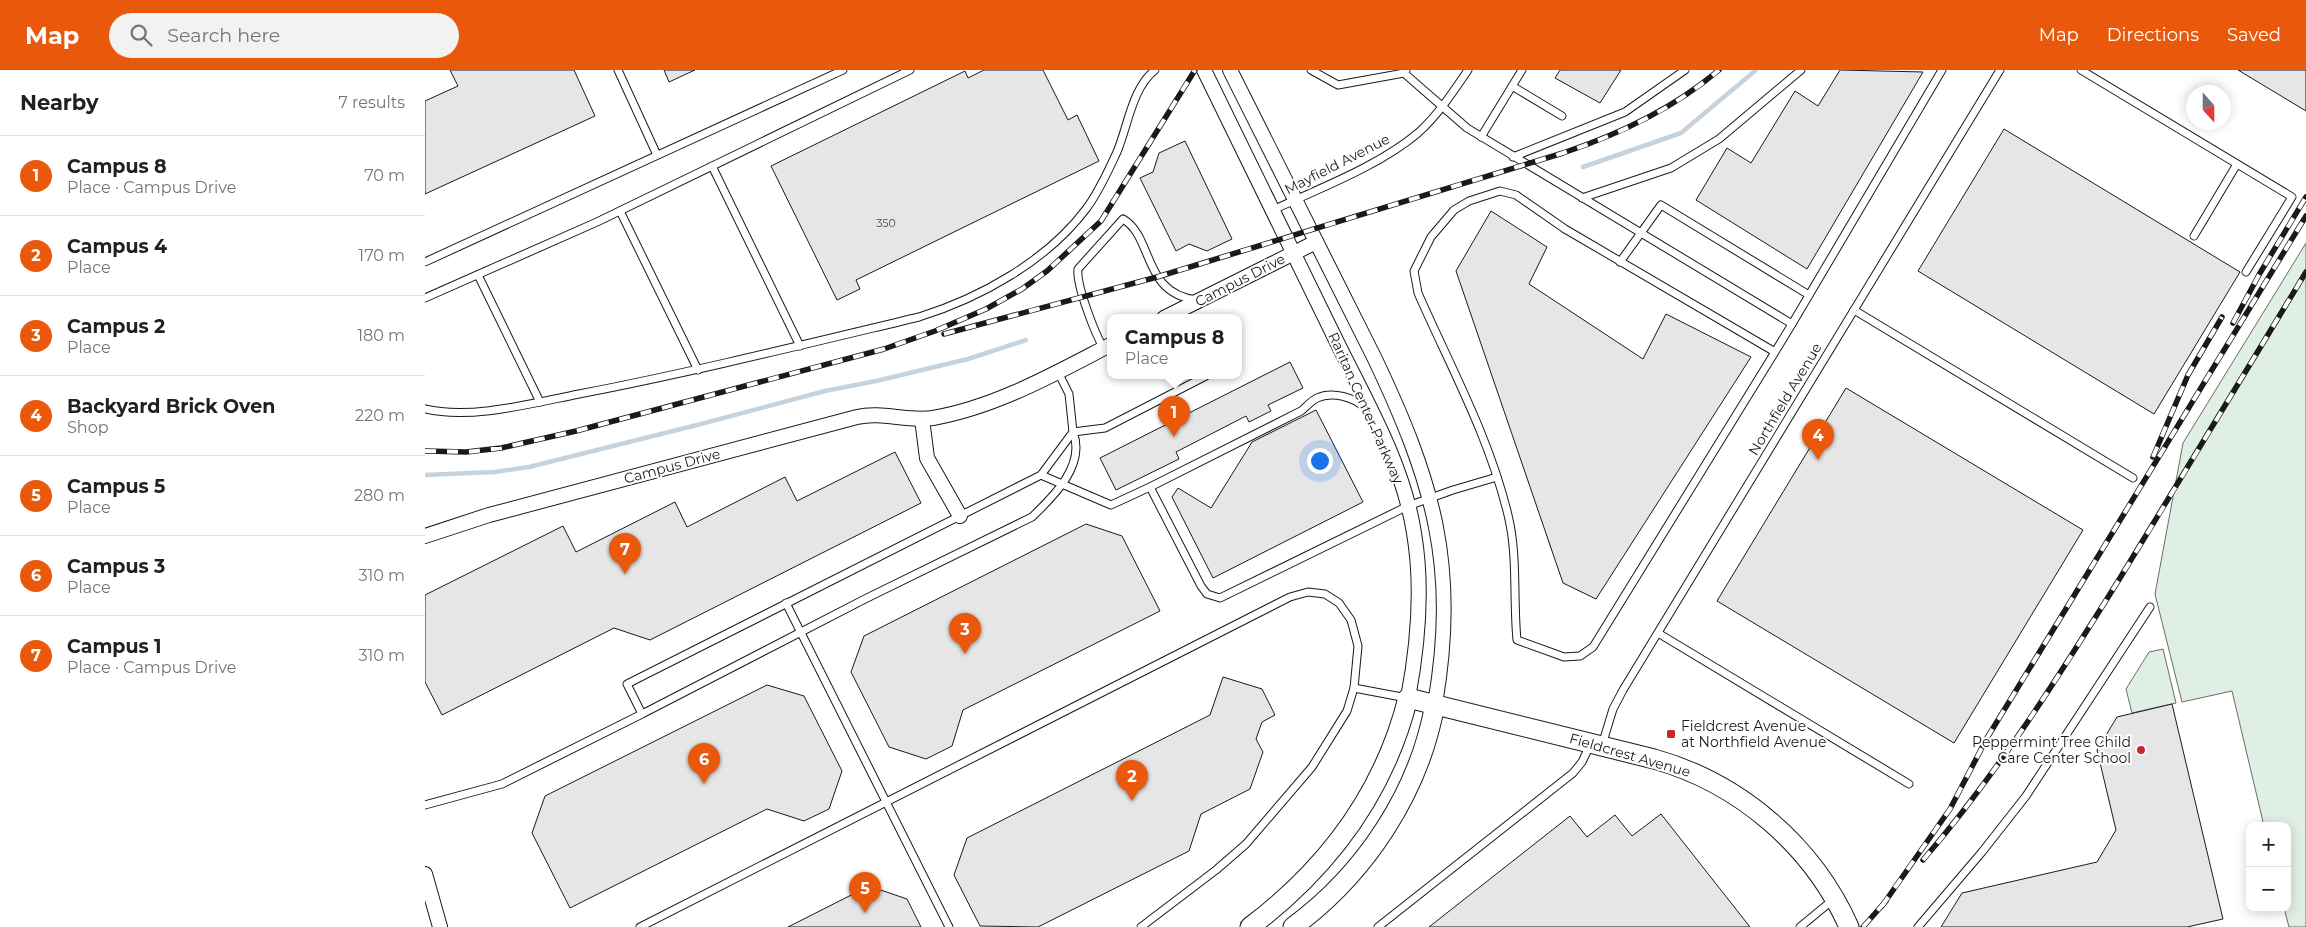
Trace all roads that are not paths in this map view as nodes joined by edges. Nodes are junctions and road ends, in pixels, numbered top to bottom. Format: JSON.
{"nodes":[{"id":1,"x":618,"y":70,"type":"edge"},
{"id":2,"x":843,"y":70,"type":"edge"},
{"id":3,"x":910,"y":70,"type":"edge"},
{"id":4,"x":1155,"y":70,"type":"edge"},
{"id":5,"x":1204,"y":70,"type":"edge"},
{"id":6,"x":1231,"y":70,"type":"edge"},
{"id":7,"x":1311,"y":70,"type":"edge"},
{"id":8,"x":1468,"y":70,"type":"edge"},
{"id":9,"x":1522,"y":70,"type":"edge"},
{"id":10,"x":1685,"y":70,"type":"edge"},
{"id":11,"x":1801,"y":70,"type":"edge"},
{"id":12,"x":1942,"y":70,"type":"edge"},
{"id":13,"x":2000,"y":70,"type":"edge"},
{"id":14,"x":2081,"y":70,"type":"edge"},
{"id":15,"x":1405,"y":71,"type":"edge"},
{"id":16,"x":1512,"y":86,"type":"junction"},
{"id":17,"x":1442,"y":108,"type":"junction"},
{"id":18,"x":1562,"y":116,"type":"dead end"},
{"id":19,"x":1481,"y":137,"type":"junction"},
{"id":20,"x":657,"y":156,"type":"junction"},
{"id":21,"x":1513,"y":156,"type":"junction"},
{"id":22,"x":2237,"y":164,"type":"junction"},
{"id":23,"x":713,"y":166,"type":"junction"},
{"id":24,"x":1582,"y":198,"type":"junction"},
{"id":25,"x":1295,"y":200,"type":"junction"},
{"id":26,"x":1273,"y":210,"type":"junction"},
{"id":27,"x":620,"y":211,"type":"junction"},
{"id":28,"x":1640,"y":233,"type":"junction"},
{"id":29,"x":2194,"y":236,"type":"dead end"},
{"id":30,"x":1316,"y":242,"type":"junction"},
{"id":31,"x":1293,"y":253,"type":"junction"},
{"id":32,"x":425,"y":262,"type":"edge"},
{"id":33,"x":1620,"y":262,"type":"junction"},
{"id":34,"x":2246,"y":272,"type":"dead end"},
{"id":35,"x":478,"y":275,"type":"junction"},
{"id":36,"x":1809,"y":295,"type":"junction"},
{"id":37,"x":425,"y":298,"type":"edge"},
{"id":38,"x":1200,"y":300,"type":"junction"},
{"id":39,"x":1854,"y":310,"type":"junction"},
{"id":40,"x":1184,"y":314,"type":"edge"},
{"id":41,"x":1792,"y":324,"type":"junction"},
{"id":42,"x":800,"y":346,"type":"junction"},
{"id":43,"x":1107,"y":347,"type":"edge"},
{"id":44,"x":1775,"y":352,"type":"junction"},
{"id":45,"x":698,"y":370,"type":"junction"},
{"id":46,"x":1058,"y":372,"type":"junction"},
{"id":47,"x":1200,"y":379,"type":"edge"},
{"id":48,"x":540,"y":402,"type":"junction"},
{"id":49,"x":425,"y":408,"type":"edge"},
{"id":50,"x":922,"y":419,"type":"junction"},
{"id":51,"x":1374,"y":419,"type":"junction"},
{"id":52,"x":1073,"y":432,"type":"junction"},
{"id":53,"x":1041,"y":475,"type":"junction"},
{"id":54,"x":1497,"y":477,"type":"junction"},
{"id":55,"x":2133,"y":478,"type":"dead end"},
{"id":56,"x":1063,"y":483,"type":"junction"},
{"id":57,"x":1150,"y":487,"type":"junction"},
{"id":58,"x":1430,"y":497,"type":"junction"},
{"id":59,"x":1408,"y":506,"type":"junction"},
{"id":60,"x":960,"y":516,"type":"junction"},
{"id":61,"x":425,"y":536,"type":"edge"},
{"id":62,"x":786,"y":603,"type":"junction"},
{"id":63,"x":2151,"y":607,"type":"dead end"},
{"id":64,"x":801,"y":633,"type":"junction"},
{"id":65,"x":1658,"y":633,"type":"junction"},
{"id":66,"x":1354,"y":688,"type":"junction"},
{"id":67,"x":1408,"y":698,"type":"junction"},
{"id":68,"x":1435,"y":704,"type":"junction"},
{"id":69,"x":642,"y":714,"type":"junction"},
{"id":70,"x":1597,"y":744,"type":"junction"},
{"id":71,"x":1909,"y":784,"type":"dead end"},
{"id":72,"x":887,"y":803,"type":"junction"},
{"id":73,"x":425,"y":805,"type":"edge"},
{"id":74,"x":425,"y":874,"type":"edge"},
{"id":75,"x":1835,"y":899,"type":"junction"},
{"id":76,"x":439,"y":927,"type":"edge"},
{"id":77,"x":640,"y":927,"type":"edge"},
{"id":78,"x":949,"y":927,"type":"edge"},
{"id":79,"x":1141,"y":927,"type":"edge"},
{"id":80,"x":1250,"y":927,"type":"edge"},
{"id":81,"x":1293,"y":927,"type":"edge"},
{"id":82,"x":1378,"y":927,"type":"edge"},
{"id":83,"x":1800,"y":927,"type":"edge"},
{"id":84,"x":1849,"y":927,"type":"edge"},
{"id":85,"x":1918,"y":927,"type":"edge"}],
"edges":[{"from":1,"to":20,"type":"lane"},
{"from":2,"to":20,"type":"lane"},
{"from":3,"to":23,"type":"lane"},
{"from":4,"to":42,"type":"lane"},
{"from":5,"to":26,"type":"street","name":"Raritan Center Parkway"},
{"from":6,"to":25,"type":"street","name":"Raritan Center Parkway"},
{"from":7,"to":15,"type":"lane"},
{"from":8,"to":17,"type":"lane","name":"Mayfield Avenue"},
{"from":9,"to":16,"type":"lane"},
{"from":10,"to":21,"type":"lane"},
{"from":11,"to":24,"type":"lane"},
{"from":12,"to":36,"type":"lane"},
{"from":13,"to":39,"type":"lane","name":"Northfield Avenue"},
{"from":14,"to":22,"type":"lane"},
{"from":15,"to":17,"type":"lane"},
{"from":16,"to":18,"type":"lane"},
{"from":16,"to":19,"type":"lane"},
{"from":17,"to":19,"type":"lane"},
{"from":17,"to":25,"type":"lane","name":"Mayfield Avenue"},
{"from":19,"to":21,"type":"lane"},
{"from":20,"to":32,"type":"lane"},
{"from":21,"to":24,"type":"lane"},
{"from":22,"to":29,"type":"lane"},
{"from":22,"to":34,"type":"lane"},
{"from":23,"to":27,"type":"lane"},
{"from":23,"to":42,"type":"lane"},
{"from":24,"to":28,"type":"lane"},
{"from":25,"to":26,"type":"lane","name":"Mayfield Avenue"},
{"from":25,"to":30,"type":"street","name":"Raritan Center Parkway"},
{"from":26,"to":31,"type":"street","name":"Raritan Center Parkway"},
{"from":27,"to":35,"type":"lane"},
{"from":27,"to":45,"type":"lane"},
{"from":28,"to":33,"type":"lane"},
{"from":28,"to":36,"type":"lane"},
{"from":28,"to":41,"type":"lane"},
{"from":30,"to":31,"type":"street","name":"Campus Drive"},
{"from":30,"to":58,"type":"street","name":"Raritan Center Parkway"},
{"from":31,"to":38,"type":"street","name":"Campus Drive"},
{"from":31,"to":51,"type":"street","name":"Raritan Center Parkway"},
{"from":33,"to":44,"type":"lane"},
{"from":33,"to":54,"type":"lane"},
{"from":35,"to":37,"type":"lane"},
{"from":35,"to":48,"type":"lane"},
{"from":36,"to":41,"type":"lane"},
{"from":38,"to":40,"type":"street","name":"Campus Drive"},
{"from":38,"to":43,"type":"lane"},
{"from":39,"to":55,"type":"lane"},
{"from":39,"to":65,"type":"lane","name":"Northfield Avenue"},
{"from":41,"to":44,"type":"lane"},
{"from":42,"to":45,"type":"lane"},
{"from":43,"to":46,"type":"street","name":"Campus Drive"},
{"from":44,"to":54,"type":"lane"},
{"from":45,"to":48,"type":"lane"},
{"from":46,"to":50,"type":"street","name":"Campus Drive"},
{"from":46,"to":52,"type":"lane"},
{"from":47,"to":52,"type":"lane"},
{"from":48,"to":49,"type":"lane"},
{"from":50,"to":60,"type":"street"},
{"from":50,"to":61,"type":"street","name":"Campus Drive"},
{"from":51,"to":57,"type":"lane"},
{"from":51,"to":59,"type":"street","name":"Raritan Center Parkway"},
{"from":52,"to":53,"type":"lane"},
{"from":52,"to":56,"type":"lane"},
{"from":53,"to":56,"type":"lane"},
{"from":53,"to":60,"type":"lane"},
{"from":54,"to":58,"type":"lane"},
{"from":56,"to":57,"type":"lane"},
{"from":56,"to":64,"type":"lane"},
{"from":57,"to":59,"type":"lane"},
{"from":58,"to":59,"type":"lane"},
{"from":58,"to":68,"type":"street","name":"Raritan Center Parkway"},
{"from":59,"to":67,"type":"street","name":"Raritan Center Parkway"},
{"from":60,"to":62,"type":"lane"},
{"from":62,"to":64,"type":"lane"},
{"from":62,"to":69,"type":"lane"},
{"from":63,"to":85,"type":"lane"},
{"from":64,"to":69,"type":"lane"},
{"from":64,"to":72,"type":"lane"},
{"from":65,"to":70,"type":"lane","name":"Northfield Avenue"},
{"from":65,"to":71,"type":"lane"},
{"from":66,"to":67,"type":"lane"},
{"from":66,"to":72,"type":"lane"},
{"from":66,"to":79,"type":"lane"},
{"from":67,"to":68,"type":"street","name":"Fieldcrest Avenue"},
{"from":67,"to":80,"type":"street","name":"Raritan Center Parkway"},
{"from":68,"to":70,"type":"street","name":"Fieldcrest Avenue"},
{"from":68,"to":81,"type":"street","name":"Raritan Center Parkway"},
{"from":69,"to":73,"type":"lane"},
{"from":70,"to":75,"type":"street","name":"Fieldcrest Avenue"},
{"from":70,"to":82,"type":"lane","name":"Northfield Avenue"},
{"from":72,"to":77,"type":"lane"},
{"from":72,"to":78,"type":"lane"},
{"from":74,"to":76,"type":"street"},
{"from":75,"to":83,"type":"lane"},
{"from":75,"to":84,"type":"street","name":"Fieldcrest Avenue"}]}
